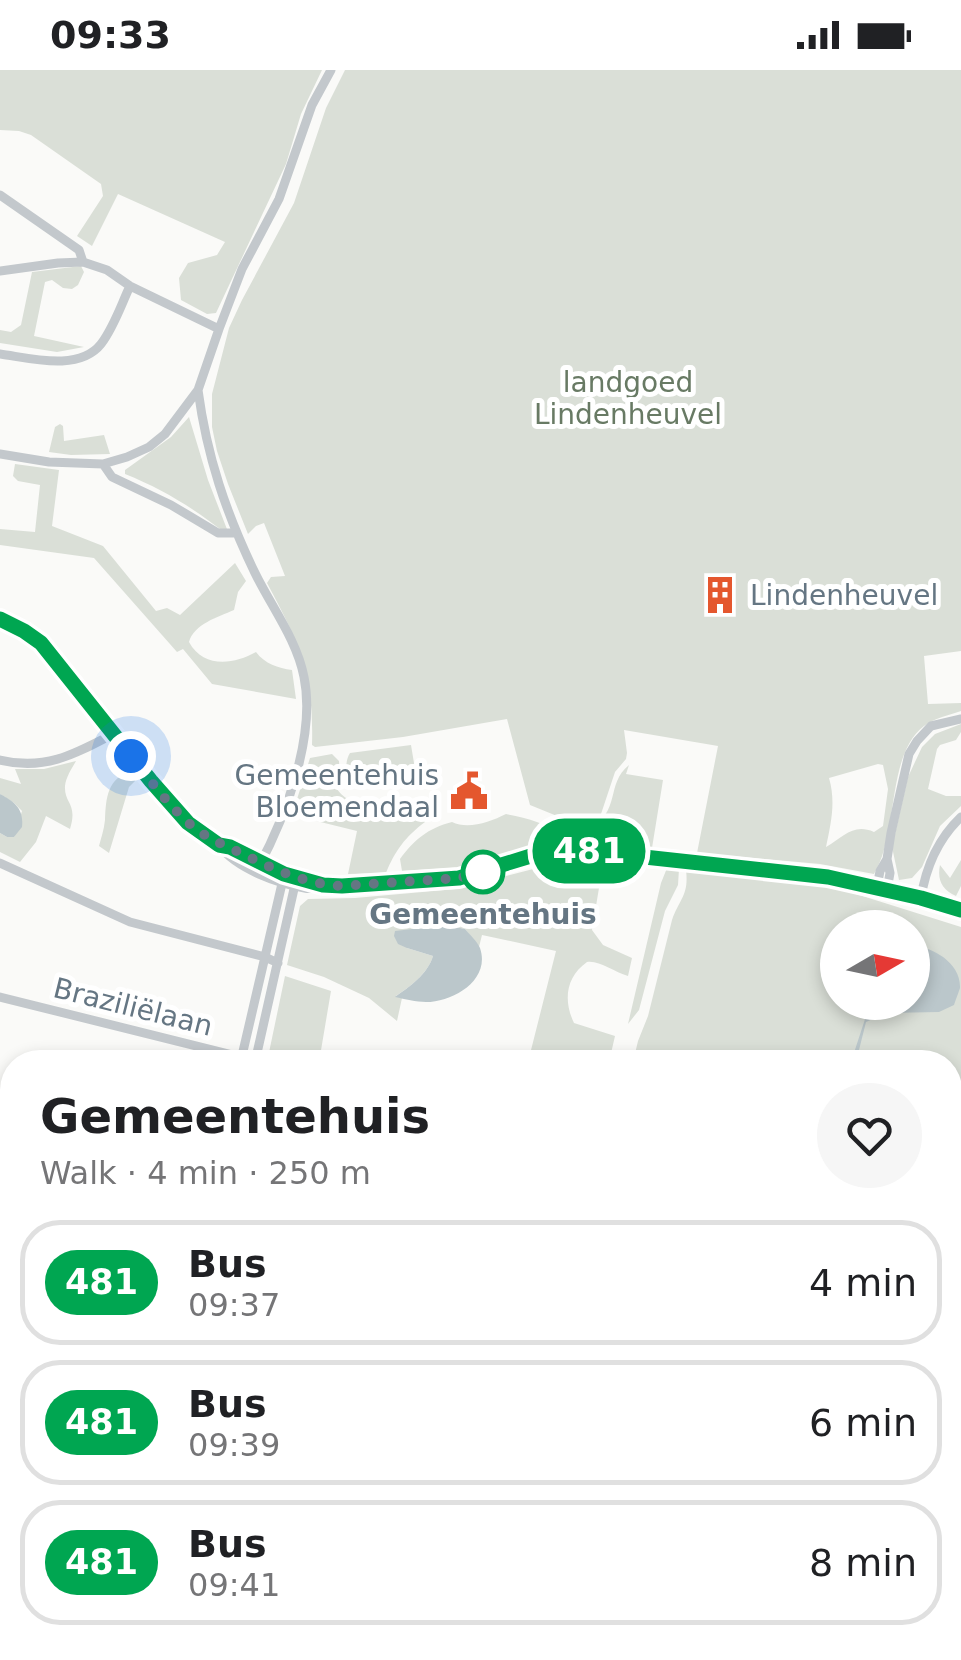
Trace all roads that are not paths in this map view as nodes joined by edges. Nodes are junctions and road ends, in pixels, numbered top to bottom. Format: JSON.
{"nodes":[{"id":1,"x":331,"y":70,"type":"edge"},
{"id":2,"x":0,"y":195,"type":"edge"},
{"id":3,"x":83,"y":262,"type":"junction"},
{"id":4,"x":0,"y":271,"type":"edge"},
{"id":5,"x":130,"y":286,"type":"junction"},
{"id":6,"x":218,"y":330,"type":"junction"},
{"id":7,"x":0,"y":354,"type":"edge"},
{"id":8,"x":198,"y":390,"type":"junction"},
{"id":9,"x":0,"y":454,"type":"edge"},
{"id":10,"x":102,"y":464,"type":"junction"},
{"id":11,"x":236,"y":533,"type":"junction"},
{"id":12,"x":0,"y":619,"type":"edge"},
{"id":13,"x":961,"y":719,"type":"edge"},
{"id":14,"x":114,"y":734,"type":"junction"},
{"id":15,"x":0,"y":760,"type":"edge"},
{"id":16,"x":961,"y":816,"type":"edge"},
{"id":17,"x":0,"y":863,"type":"edge"},
{"id":18,"x":258,"y":867,"type":"junction"},
{"id":19,"x":289,"y":879,"type":"junction"},
{"id":20,"x":882,"y":889,"type":"junction"},
{"id":21,"x":921,"y":898,"type":"junction"},
{"id":22,"x":961,"y":910,"type":"edge"},
{"id":23,"x":265,"y":957,"type":"junction"},
{"id":24,"x":278,"y":963,"type":"junction"},
{"id":25,"x":0,"y":997,"type":"edge"},
{"id":26,"x":203,"y":1050,"type":"edge"},
{"id":27,"x":243,"y":1050,"type":"edge"},
{"id":28,"x":258,"y":1050,"type":"edge"}],
"edges":[{"from":1,"to":6,"type":"street"},
{"from":2,"to":3,"type":"street"},
{"from":3,"to":4,"type":"street"},
{"from":3,"to":5,"type":"street"},
{"from":5,"to":6,"type":"street"},
{"from":5,"to":7,"type":"street"},
{"from":6,"to":8,"type":"street"},
{"from":8,"to":10,"type":"street"},
{"from":8,"to":11,"type":"street"},
{"from":9,"to":10,"type":"street"},
{"from":10,"to":11,"type":"street"},
{"from":11,"to":18,"type":"street"},
{"from":12,"to":14,"type":"street"},
{"from":13,"to":20,"type":"street"},
{"from":14,"to":15,"type":"street"},
{"from":14,"to":18,"type":"street"},
{"from":16,"to":21,"type":"street"},
{"from":17,"to":23,"type":"street"},
{"from":18,"to":19,"type":"street"},
{"from":19,"to":20,"type":"street"},
{"from":19,"to":23,"type":"street"},
{"from":19,"to":24,"type":"street"},
{"from":20,"to":21,"type":"street"},
{"from":21,"to":22,"type":"street"},
{"from":23,"to":24,"type":"street"},
{"from":23,"to":27,"type":"street"},
{"from":24,"to":28,"type":"street"},
{"from":25,"to":26,"type":"street","name":"Braziliëlaan"}]}
